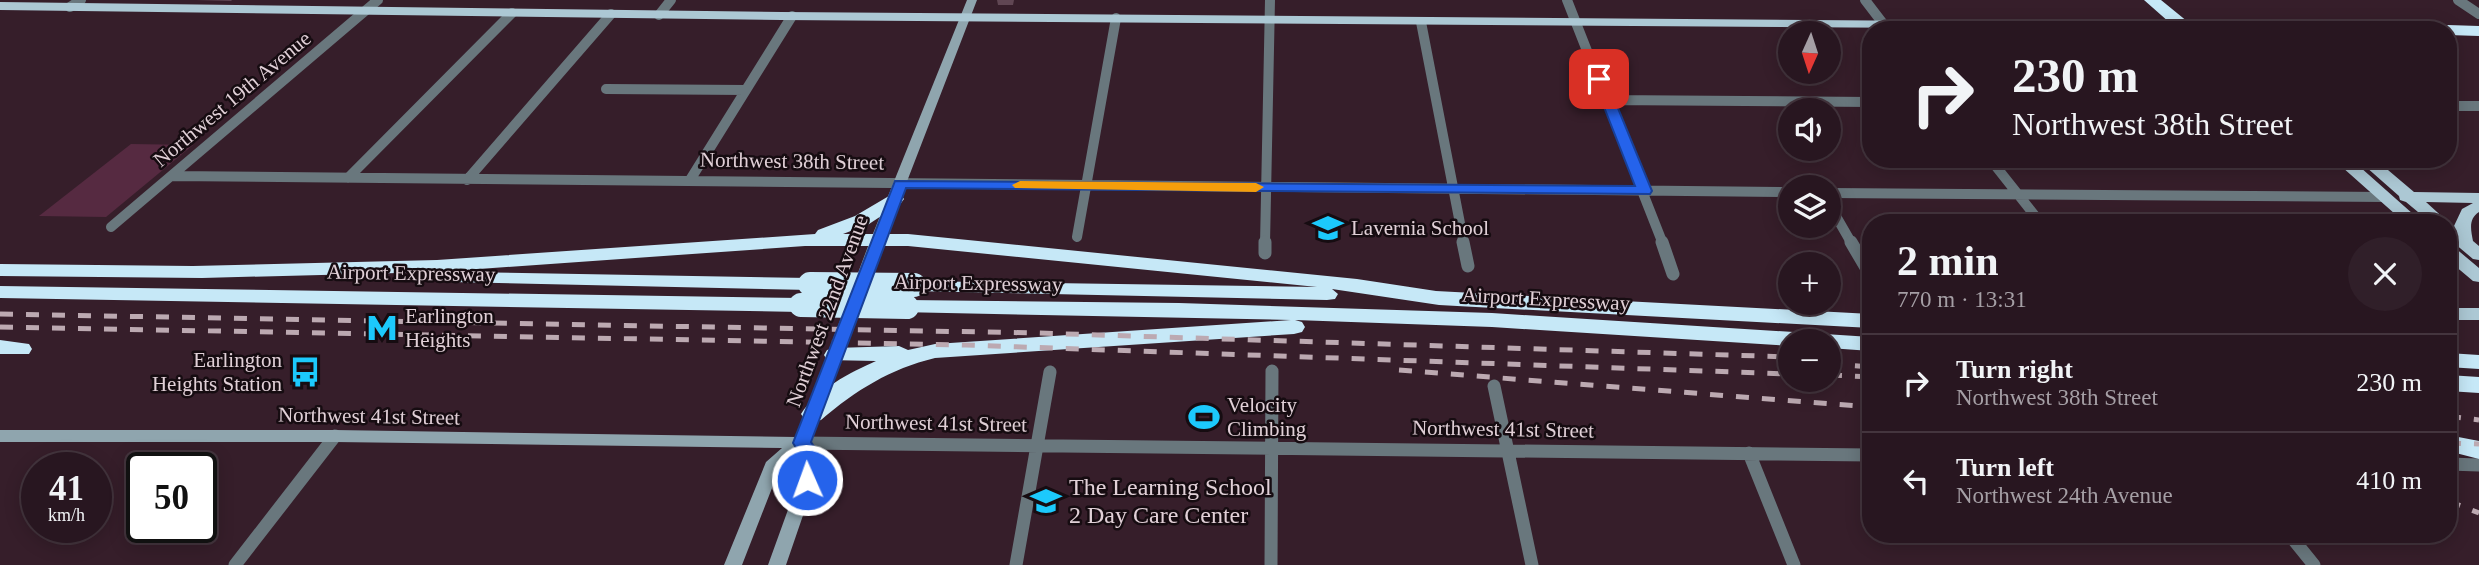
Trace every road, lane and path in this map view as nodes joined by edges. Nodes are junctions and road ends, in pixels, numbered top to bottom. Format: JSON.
{"nodes":[{"id":1,"x":378,"y":0,"type":"edge"},
{"id":2,"x":671,"y":0,"type":"edge"},
{"id":3,"x":972,"y":0,"type":"edge"},
{"id":4,"x":1270,"y":0,"type":"edge"},
{"id":5,"x":1567,"y":0,"type":"edge"},
{"id":6,"x":1865,"y":0,"type":"edge"},
{"id":7,"x":2152,"y":0,"type":"edge"},
{"id":8,"x":2173,"y":0,"type":"edge"},
{"id":9,"x":2458,"y":0,"type":"edge"},
{"id":10,"x":76,"y":3,"type":"edge"},
{"id":11,"x":0,"y":6,"type":"edge"},
{"id":12,"x":365,"y":11,"type":"junction"},
{"id":13,"x":512,"y":13,"type":"junction"},
{"id":14,"x":611,"y":14,"type":"junction"},
{"id":15,"x":2479,"y":14,"type":"edge"},
{"id":16,"x":659,"y":15,"type":"junction"},
{"id":17,"x":792,"y":16,"type":"junction"},
{"id":18,"x":965,"y":17,"type":"junction"},
{"id":19,"x":1116,"y":18,"type":"junction"},
{"id":20,"x":1270,"y":21,"type":"junction"},
{"id":21,"x":1881,"y":21,"type":"edge"},
{"id":22,"x":2176,"y":21,"type":"edge"},
{"id":23,"x":2198,"y":21,"type":"edge"},
{"id":24,"x":1421,"y":22,"type":"junction"},
{"id":25,"x":1577,"y":23,"type":"junction"},
{"id":26,"x":1862,"y":28,"type":"edge"},
{"id":27,"x":2457,"y":30,"type":"edge"},
{"id":28,"x":2479,"y":31,"type":"edge"},
{"id":29,"x":606,"y":89,"type":"dead end"},
{"id":30,"x":746,"y":90,"type":"junction"},
{"id":31,"x":1608,"y":100,"type":"junction"},
{"id":32,"x":1862,"y":102,"type":"edge"},
{"id":33,"x":2457,"y":106,"type":"edge"},
{"id":34,"x":2479,"y":106,"type":"edge"},
{"id":35,"x":1997,"y":168,"type":"edge"},
{"id":36,"x":2351,"y":168,"type":"edge"},
{"id":37,"x":2376,"y":168,"type":"edge"},
{"id":38,"x":172,"y":176,"type":"junction"},
{"id":39,"x":348,"y":178,"type":"junction"},
{"id":40,"x":467,"y":180,"type":"junction"},
{"id":41,"x":690,"y":180,"type":"junction"},
{"id":42,"x":1087,"y":186,"type":"junction"},
{"id":43,"x":1266,"y":187,"type":"junction"},
{"id":44,"x":1454,"y":189,"type":"junction"},
{"id":45,"x":897,"y":191,"type":"junction"},
{"id":46,"x":1644,"y":191,"type":"junction"},
{"id":47,"x":1778,"y":192,"type":"edge"},
{"id":48,"x":1841,"y":193,"type":"edge"},
{"id":49,"x":2018,"y":194,"type":"junction"},
{"id":50,"x":2385,"y":197,"type":"junction"},
{"id":51,"x":2410,"y":197,"type":"junction"},
{"id":52,"x":2479,"y":198,"type":"edge"},
{"id":53,"x":2479,"y":205,"type":"edge"},
{"id":54,"x":2034,"y":214,"type":"edge"},
{"id":55,"x":2405,"y":214,"type":"edge"},
{"id":56,"x":2430,"y":214,"type":"edge"},
{"id":57,"x":1841,"y":225,"type":"edge"},
{"id":58,"x":111,"y":228,"type":"dead end"},
{"id":59,"x":2457,"y":236,"type":"edge"},
{"id":60,"x":1077,"y":237,"type":"dead end"},
{"id":61,"x":804,"y":240,"type":"junction"},
{"id":62,"x":877,"y":241,"type":"junction"},
{"id":63,"x":2465,"y":243,"type":"junction"},
{"id":64,"x":1265,"y":253,"type":"dead end"},
{"id":65,"x":2479,"y":255,"type":"edge"},
{"id":66,"x":2457,"y":259,"type":"edge"},
{"id":67,"x":1862,"y":261,"type":"edge"},
{"id":68,"x":1468,"y":266,"type":"dead end"},
{"id":69,"x":0,"y":270,"type":"edge"},
{"id":70,"x":189,"y":272,"type":"junction"},
{"id":71,"x":1674,"y":274,"type":"dead end"},
{"id":72,"x":2479,"y":277,"type":"edge"},
{"id":73,"x":0,"y":292,"type":"edge"},
{"id":74,"x":1439,"y":298,"type":"junction"},
{"id":75,"x":1862,"y":309,"type":"edge"},
{"id":76,"x":1719,"y":311,"type":"junction"},
{"id":77,"x":2457,"y":314,"type":"edge"},
{"id":78,"x":2479,"y":314,"type":"edge"},
{"id":79,"x":1492,"y":320,"type":"junction"},
{"id":80,"x":1862,"y":320,"type":"edge"},
{"id":81,"x":1862,"y":343,"type":"edge"},
{"id":82,"x":935,"y":351,"type":"junction"},
{"id":83,"x":835,"y":355,"type":"junction"},
{"id":84,"x":2457,"y":361,"type":"edge"},
{"id":85,"x":2479,"y":362,"type":"edge"},
{"id":86,"x":1272,"y":371,"type":"dead end"},
{"id":87,"x":1050,"y":372,"type":"dead end"},
{"id":88,"x":2457,"y":384,"type":"edge"},
{"id":89,"x":2479,"y":385,"type":"edge"},
{"id":90,"x":1494,"y":386,"type":"dead end"},
{"id":91,"x":813,"y":414,"type":"junction"},
{"id":92,"x":0,"y":436,"type":"edge"},
{"id":93,"x":335,"y":436,"type":"junction"},
{"id":94,"x":802,"y":443,"type":"junction"},
{"id":95,"x":2457,"y":445,"type":"edge"},
{"id":96,"x":1038,"y":446,"type":"junction"},
{"id":97,"x":1271,"y":448,"type":"junction"},
{"id":98,"x":1508,"y":450,"type":"junction"},
{"id":99,"x":2479,"y":450,"type":"edge"},
{"id":100,"x":1749,"y":453,"type":"junction"},
{"id":101,"x":1862,"y":455,"type":"edge"},
{"id":102,"x":2457,"y":464,"type":"edge"},
{"id":103,"x":2479,"y":465,"type":"edge"},
{"id":104,"x":2296,"y":543,"type":"edge"},
{"id":105,"x":234,"y":565,"type":"edge"},
{"id":106,"x":733,"y":565,"type":"edge"},
{"id":107,"x":778,"y":565,"type":"edge"},
{"id":108,"x":1016,"y":565,"type":"edge"},
{"id":109,"x":1270,"y":565,"type":"edge"},
{"id":110,"x":1532,"y":565,"type":"edge"},
{"id":111,"x":1794,"y":565,"type":"edge"},
{"id":112,"x":2314,"y":565,"type":"edge"}],
"edges":[{"from":1,"to":12,"type":"street","name":"Northwest 19th Avenue"},
{"from":2,"to":16,"type":"street"},
{"from":3,"to":18,"type":"main road","name":"Northwest 22nd Avenue"},
{"from":4,"to":20,"type":"street"},
{"from":5,"to":25,"type":"street"},
{"from":6,"to":21,"type":"street"},
{"from":7,"to":22,"type":"highway"},
{"from":8,"to":23,"type":"highway"},
{"from":9,"to":15,"type":"street"},
{"from":10,"to":11,"type":"main road"},
{"from":10,"to":12,"type":"main road"},
{"from":12,"to":13,"type":"main road"},
{"from":12,"to":38,"type":"street","name":"Northwest 19th Avenue"},
{"from":13,"to":14,"type":"main road"},
{"from":13,"to":39,"type":"street"},
{"from":14,"to":16,"type":"main road"},
{"from":14,"to":40,"type":"street"},
{"from":16,"to":17,"type":"main road"},
{"from":17,"to":18,"type":"main road"},
{"from":17,"to":30,"type":"street"},
{"from":18,"to":19,"type":"main road"},
{"from":18,"to":45,"type":"main road","name":"Northwest 22nd Avenue"},
{"from":19,"to":20,"type":"main road"},
{"from":19,"to":42,"type":"street"},
{"from":20,"to":24,"type":"main road"},
{"from":20,"to":43,"type":"street"},
{"from":24,"to":25,"type":"main road"},
{"from":24,"to":44,"type":"street"},
{"from":25,"to":26,"type":"main road"},
{"from":25,"to":31,"type":"street"},
{"from":27,"to":28,"type":"highway"},
{"from":29,"to":30,"type":"street"},
{"from":30,"to":41,"type":"street"},
{"from":31,"to":32,"type":"street"},
{"from":31,"to":46,"type":"street"},
{"from":33,"to":34,"type":"street"},
{"from":35,"to":49,"type":"street"},
{"from":36,"to":50,"type":"main road"},
{"from":37,"to":51,"type":"main road"},
{"from":38,"to":39,"type":"street","name":"Northwest 38th Street"},
{"from":38,"to":58,"type":"street","name":"Northwest 19th Avenue"},
{"from":39,"to":40,"type":"street","name":"Northwest 38th Street"},
{"from":40,"to":41,"type":"street","name":"Northwest 38th Street"},
{"from":41,"to":45,"type":"street","name":"Northwest 38th Street"},
{"from":42,"to":43,"type":"street","name":"Northwest 38th Street"},
{"from":42,"to":45,"type":"street","name":"Northwest 38th Street"},
{"from":42,"to":60,"type":"street"},
{"from":43,"to":44,"type":"street","name":"Northwest 38th Street"},
{"from":43,"to":64,"type":"street"},
{"from":44,"to":46,"type":"street","name":"Northwest 38th Street"},
{"from":44,"to":68,"type":"street"},
{"from":45,"to":61,"type":"highway"},
{"from":45,"to":62,"type":"main road","name":"Northwest 22nd Avenue"},
{"from":46,"to":47,"type":"street","name":"Northwest 38th Street"},
{"from":46,"to":71,"type":"street"},
{"from":48,"to":49,"type":"street"},
{"from":49,"to":50,"type":"street"},
{"from":49,"to":54,"type":"street"},
{"from":50,"to":51,"type":"main road"},
{"from":50,"to":55,"type":"main road"},
{"from":51,"to":52,"type":"main road"},
{"from":51,"to":56,"type":"main road"},
{"from":53,"to":63,"type":"main road"},
{"from":57,"to":67,"type":"street"},
{"from":59,"to":63,"type":"main road"},
{"from":61,"to":62,"type":"highway"},
{"from":61,"to":70,"type":"highway"},
{"from":62,"to":74,"type":"highway"},
{"from":62,"to":83,"type":"main road","name":"Northwest 22nd Avenue"},
{"from":63,"to":65,"type":"main road"},
{"from":66,"to":72,"type":"main road"},
{"from":69,"to":70,"type":"highway","name":"Airport Expressway"},
{"from":70,"to":74,"type":"highway","name":"Airport Expressway","bridge":true},
{"from":73,"to":79,"type":"highway","name":"Airport Expressway","bridge":true},
{"from":74,"to":76,"type":"highway","name":"Airport Expressway"},
{"from":75,"to":76,"type":"highway"},
{"from":76,"to":80,"type":"highway","name":"Airport Expressway"},
{"from":77,"to":78,"type":"main road"},
{"from":79,"to":81,"type":"highway","name":"Airport Expressway"},
{"from":79,"to":82,"type":"highway"},
{"from":82,"to":83,"type":"highway"},
{"from":82,"to":91,"type":"highway"},
{"from":83,"to":91,"type":"main road","name":"Northwest 22nd Avenue"},
{"from":84,"to":85,"type":"highway"},
{"from":86,"to":97,"type":"street"},
{"from":87,"to":96,"type":"street"},
{"from":88,"to":89,"type":"highway"},
{"from":90,"to":98,"type":"street"},
{"from":91,"to":94,"type":"main road","name":"Northwest 22nd Avenue"},
{"from":92,"to":93,"type":"main road","name":"Northwest 41st Street"},
{"from":93,"to":94,"type":"main road","name":"Northwest 41st Street"},
{"from":93,"to":105,"type":"street"},
{"from":94,"to":96,"type":"street","name":"Northwest 41st Street"},
{"from":94,"to":106,"type":"main road"},
{"from":94,"to":107,"type":"main road"},
{"from":95,"to":99,"type":"highway"},
{"from":96,"to":97,"type":"street","name":"Northwest 41st Street"},
{"from":96,"to":108,"type":"street"},
{"from":97,"to":98,"type":"street","name":"Northwest 41st Street"},
{"from":97,"to":109,"type":"street"},
{"from":98,"to":100,"type":"street","name":"Northwest 41st Street"},
{"from":98,"to":110,"type":"street"},
{"from":100,"to":101,"type":"street","name":"Northwest 41st Street"},
{"from":100,"to":111,"type":"street"},
{"from":102,"to":103,"type":"street"},
{"from":104,"to":112,"type":"street"}]}
